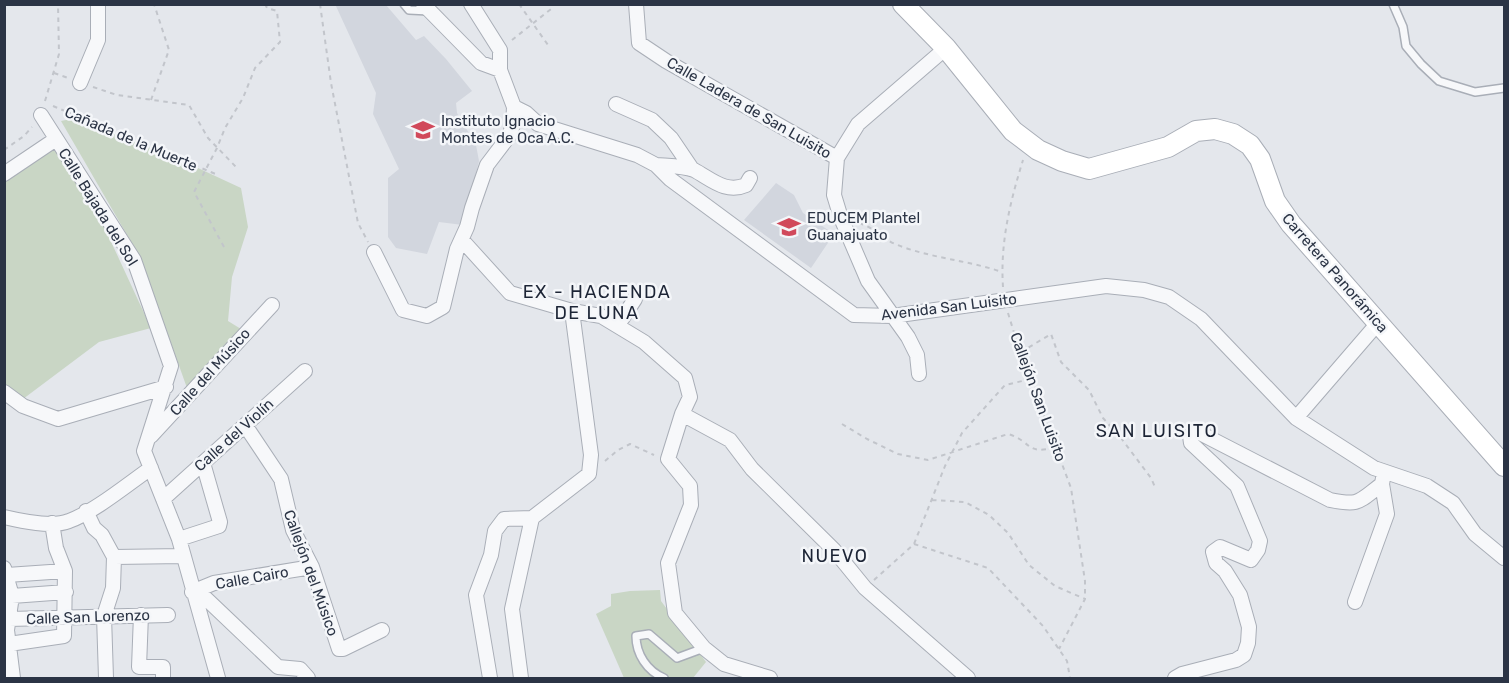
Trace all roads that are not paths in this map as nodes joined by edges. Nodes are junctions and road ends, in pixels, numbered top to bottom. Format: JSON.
{"nodes":[{"id":1,"x":99,"y":4,"type":"edge"},
{"id":2,"x":404,"y":4,"type":"edge"},
{"id":3,"x":471,"y":4,"type":"edge"},
{"id":4,"x":636,"y":4,"type":"edge"},
{"id":5,"x":903,"y":4,"type":"edge"},
{"id":6,"x":1393,"y":4,"type":"edge"},
{"id":7,"x":427,"y":8,"type":"edge"},
{"id":8,"x":946,"y":48,"type":"junction"},
{"id":9,"x":500,"y":70,"type":"junction"},
{"id":10,"x":80,"y":83,"type":"road end"},
{"id":11,"x":1504,"y":88,"type":"edge"},
{"id":12,"x":616,"y":104,"type":"dead end"},
{"id":13,"x":514,"y":107,"type":"junction"},
{"id":14,"x":43,"y":109,"type":"road end"},
{"id":15,"x":56,"y":139,"type":"junction"},
{"id":16,"x":837,"y":158,"type":"junction"},
{"id":17,"x":656,"y":165,"type":"junction"},
{"id":18,"x":692,"y":169,"type":"junction"},
{"id":19,"x":4,"y":174,"type":"edge"},
{"id":20,"x":750,"y":178,"type":"dead end"},
{"id":21,"x":462,"y":240,"type":"junction"},
{"id":22,"x":374,"y":252,"type":"road end"},
{"id":23,"x":635,"y":299,"type":"dead end"},
{"id":24,"x":272,"y":305,"type":"dead end"},
{"id":25,"x":572,"y":311,"type":"junction"},
{"id":26,"x":892,"y":316,"type":"junction"},
{"id":27,"x":1378,"y":323,"type":"junction"},
{"id":28,"x":618,"y":325,"type":"junction"},
{"id":29,"x":304,"y":371,"type":"dead end"},
{"id":30,"x":919,"y":374,"type":"dead end"},
{"id":31,"x":166,"y":387,"type":"junction"},
{"id":32,"x":4,"y":392,"type":"edge"},
{"id":33,"x":682,"y":414,"type":"junction"},
{"id":34,"x":1296,"y":418,"type":"junction"},
{"id":35,"x":245,"y":425,"type":"junction"},
{"id":36,"x":148,"y":440,"type":"junction"},
{"id":37,"x":203,"y":463,"type":"junction"},
{"id":38,"x":1504,"y":466,"type":"edge"},
{"id":39,"x":151,"y":468,"type":"junction"},
{"id":40,"x":1383,"y":477,"type":"junction"},
{"id":41,"x":163,"y":499,"type":"junction"},
{"id":42,"x":86,"y":512,"type":"junction"},
{"id":43,"x":4,"y":517,"type":"edge"},
{"id":44,"x":532,"y":518,"type":"junction"},
{"id":45,"x":52,"y":523,"type":"junction"},
{"id":46,"x":179,"y":539,"type":"junction"},
{"id":47,"x":183,"y":556,"type":"junction"},
{"id":48,"x":114,"y":557,"type":"junction"},
{"id":49,"x":1504,"y":558,"type":"edge"},
{"id":50,"x":312,"y":567,"type":"junction"},
{"id":51,"x":65,"y":571,"type":"junction"},
{"id":52,"x":6,"y":572,"type":"edge"},
{"id":53,"x":195,"y":591,"type":"junction"},
{"id":54,"x":66,"y":592,"type":"junction"},
{"id":55,"x":1355,"y":602,"type":"dead end"},
{"id":56,"x":9,"y":610,"type":"edge"},
{"id":57,"x":141,"y":615,"type":"junction"},
{"id":58,"x":168,"y":615,"type":"dead end"},
{"id":59,"x":104,"y":616,"type":"junction"},
{"id":60,"x":65,"y":617,"type":"junction"},
{"id":61,"x":382,"y":630,"type":"dead end"},
{"id":62,"x":9,"y":644,"type":"junction"},
{"id":63,"x":704,"y":648,"type":"junction"},
{"id":64,"x":13,"y":678,"type":"edge"},
{"id":65,"x":106,"y":678,"type":"edge"},
{"id":66,"x":163,"y":678,"type":"edge"},
{"id":67,"x":218,"y":678,"type":"edge"},
{"id":68,"x":308,"y":678,"type":"edge"},
{"id":69,"x":490,"y":678,"type":"edge"},
{"id":70,"x":521,"y":678,"type":"edge"},
{"id":71,"x":664,"y":678,"type":"edge"},
{"id":72,"x":770,"y":678,"type":"edge"},
{"id":73,"x":968,"y":678,"type":"edge"},
{"id":74,"x":1175,"y":678,"type":"edge"}],
"edges":[{"from":1,"to":10,"type":"street"},
{"from":2,"to":7,"type":"lane"},
{"from":3,"to":9,"type":"street"},
{"from":4,"to":16,"type":"street","name":"Calle Ladera de San Luisito"},
{"from":5,"to":8,"type":"street","name":"Carretera Panorámica"},
{"from":6,"to":11,"type":"lane"},
{"from":7,"to":9,"type":"street"},
{"from":8,"to":16,"type":"street"},
{"from":8,"to":27,"type":"street","name":"Carretera Panorámica"},
{"from":9,"to":13,"type":"street"},
{"from":12,"to":18,"type":"street"},
{"from":13,"to":17,"type":"street","name":"Avenida San Luisito"},
{"from":13,"to":21,"type":"street"},
{"from":14,"to":15,"type":"street","name":"Calle Bajada del Sol"},
{"from":15,"to":19,"type":"street"},
{"from":15,"to":31,"type":"street","name":"Calle Bajada del Sol"},
{"from":16,"to":26,"type":"street","name":"Calle Ladera de San Luisito"},
{"from":17,"to":18,"type":"street"},
{"from":17,"to":26,"type":"street","name":"Avenida San Luisito"},
{"from":18,"to":20,"type":"street"},
{"from":21,"to":22,"type":"street"},
{"from":21,"to":25,"type":"street"},
{"from":23,"to":28,"type":"street"},
{"from":24,"to":36,"type":"street","name":"Calle del Músico"},
{"from":25,"to":28,"type":"street"},
{"from":25,"to":44,"type":"street"},
{"from":26,"to":30,"type":"street","name":"Calle Ladera de San Luisito"},
{"from":26,"to":34,"type":"street","name":"Avenida San Luisito"},
{"from":27,"to":34,"type":"street"},
{"from":27,"to":38,"type":"street","name":"Carretera Panorámica"},
{"from":28,"to":33,"type":"street"},
{"from":29,"to":35,"type":"street","name":"Calle del Violín"},
{"from":31,"to":32,"type":"street"},
{"from":31,"to":36,"type":"street","name":"Calle Bajada del Sol"},
{"from":33,"to":63,"type":"street"},
{"from":33,"to":73,"type":"street"},
{"from":34,"to":40,"type":"street","name":"Avenida San Luisito"},
{"from":35,"to":37,"type":"street","name":"Calle del Violín"},
{"from":35,"to":50,"type":"street","name":"Callejón del Músico"},
{"from":36,"to":39,"type":"street","name":"Calle Bajada del Sol"},
{"from":37,"to":41,"type":"street","name":"Calle del Violín"},
{"from":37,"to":46,"type":"street"},
{"from":39,"to":41,"type":"street","name":"Calle Bajada del Sol"},
{"from":39,"to":42,"type":"street"},
{"from":40,"to":49,"type":"street","name":"Avenida San Luisito"},
{"from":40,"to":55,"type":"street"},
{"from":40,"to":74,"type":"street"},
{"from":41,"to":46,"type":"street","name":"Calle Bajada del Sol"},
{"from":42,"to":45,"type":"street"},
{"from":42,"to":48,"type":"street"},
{"from":43,"to":45,"type":"street"},
{"from":44,"to":69,"type":"street"},
{"from":44,"to":70,"type":"street"},
{"from":45,"to":51,"type":"street"},
{"from":46,"to":47,"type":"street","name":"Calle Bajada del Sol"},
{"from":47,"to":48,"type":"street"},
{"from":47,"to":53,"type":"street","name":"Calle Bajada del Sol"},
{"from":48,"to":59,"type":"street"},
{"from":50,"to":53,"type":"street","name":"Calle Cairo"},
{"from":50,"to":61,"type":"street","name":"Callejón del Músico"},
{"from":51,"to":52,"type":"street"},
{"from":51,"to":54,"type":"street"},
{"from":52,"to":56,"type":"street"},
{"from":53,"to":67,"type":"street","name":"Calle Bajada del Sol"},
{"from":53,"to":68,"type":"street"},
{"from":54,"to":56,"type":"street"},
{"from":54,"to":60,"type":"street"},
{"from":56,"to":60,"type":"street","name":"Calle San Lorenzo"},
{"from":56,"to":62,"type":"street"},
{"from":57,"to":58,"type":"street","name":"Calle San Lorenzo"},
{"from":57,"to":59,"type":"street","name":"Calle San Lorenzo"},
{"from":57,"to":66,"type":"street"},
{"from":59,"to":60,"type":"street","name":"Calle San Lorenzo"},
{"from":59,"to":65,"type":"street"},
{"from":60,"to":62,"type":"street"},
{"from":62,"to":64,"type":"street"},
{"from":63,"to":71,"type":"lane"},
{"from":63,"to":72,"type":"street"}]}
